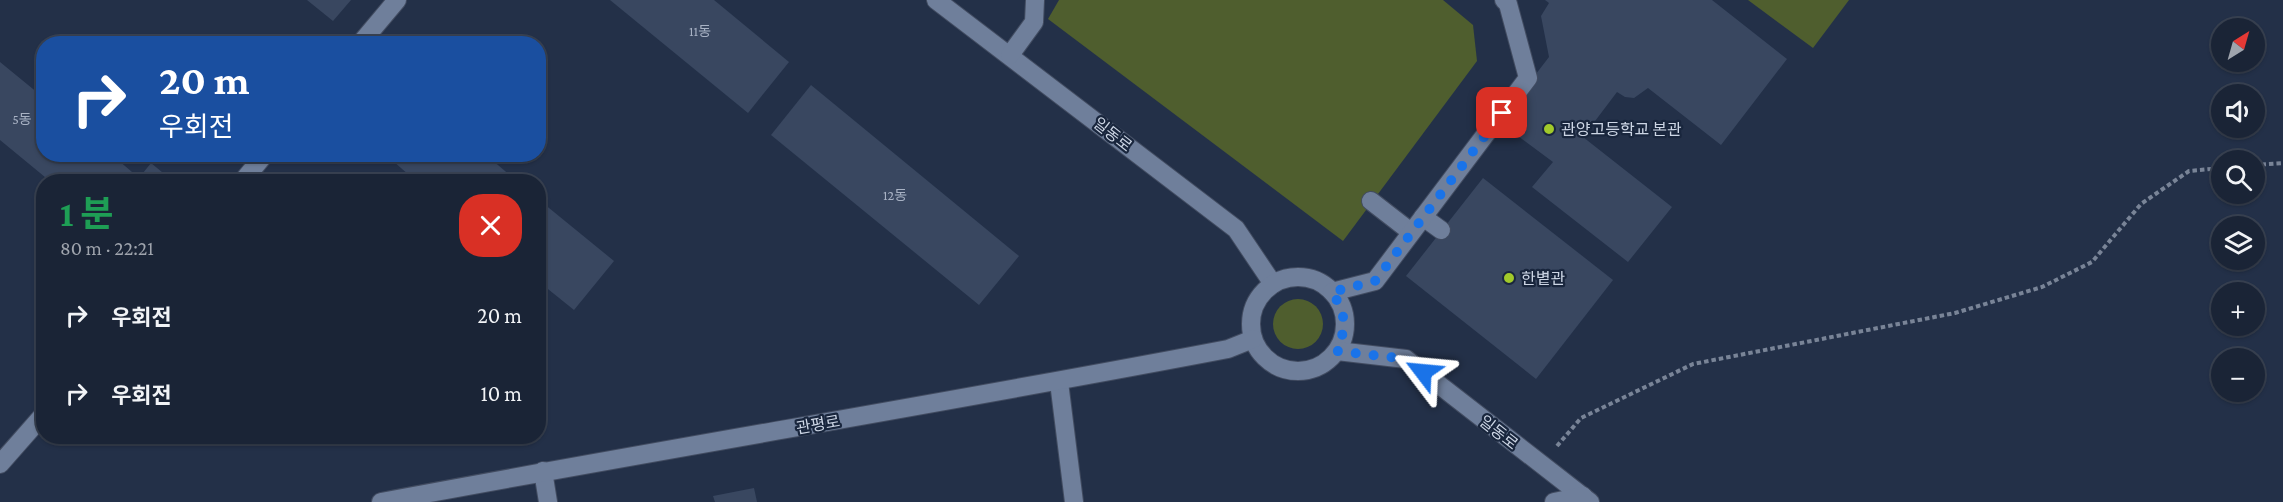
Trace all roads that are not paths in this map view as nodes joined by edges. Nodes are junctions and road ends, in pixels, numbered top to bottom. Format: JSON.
{"nodes":[{"id":1,"x":397,"y":0,"type":"edge"},
{"id":2,"x":936,"y":0,"type":"edge"},
{"id":3,"x":1035,"y":0,"type":"edge"},
{"id":4,"x":1504,"y":0,"type":"edge"},
{"id":5,"x":367,"y":36,"type":"edge"},
{"id":6,"x":1010,"y":55,"type":"junction"},
{"id":7,"x":258,"y":162,"type":"edge"},
{"id":8,"x":249,"y":174,"type":"edge"},
{"id":9,"x":1371,"y":201,"type":"dead end"},
{"id":10,"x":1423,"y":217,"type":"junction"},
{"id":11,"x":1442,"y":230,"type":"dead end"},
{"id":12,"x":1412,"y":232,"type":"junction"},
{"id":13,"x":1274,"y":284,"type":"junction"},
{"id":14,"x":1332,"y":292,"type":"junction"},
{"id":15,"x":1252,"y":339,"type":"junction"},
{"id":16,"x":1337,"y":351,"type":"junction"},
{"id":17,"x":1059,"y":382,"type":"junction"},
{"id":18,"x":36,"y":423,"type":"edge"},
{"id":19,"x":0,"y":464,"type":"edge"},
{"id":20,"x":543,"y":471,"type":"junction"},
{"id":21,"x":1586,"y":499,"type":"edge"},
{"id":22,"x":381,"y":502,"type":"edge"},
{"id":23,"x":548,"y":502,"type":"edge"},
{"id":24,"x":1074,"y":502,"type":"edge"},
{"id":25,"x":1554,"y":502,"type":"edge"}],
"edges":[{"from":1,"to":5,"type":"street"},
{"from":2,"to":6,"type":"street","name":"일동로"},
{"from":3,"to":6,"type":"street"},
{"from":4,"to":10,"type":"street"},
{"from":6,"to":13,"type":"street","name":"일동로"},
{"from":7,"to":8,"type":"street"},
{"from":9,"to":12,"type":"street"},
{"from":10,"to":11,"type":"street"},
{"from":10,"to":12,"type":"street"},
{"from":12,"to":14,"type":"street"},
{"from":13,"to":14,"type":"street"},
{"from":13,"to":15,"type":"street"},
{"from":14,"to":16,"type":"street"},
{"from":15,"to":16,"type":"street"},
{"from":15,"to":17,"type":"street","name":"관평로"},
{"from":16,"to":21,"type":"street","name":"일동로"},
{"from":17,"to":20,"type":"street","name":"관평로"},
{"from":17,"to":24,"type":"street"},
{"from":18,"to":19,"type":"street"},
{"from":20,"to":22,"type":"street","name":"관평로"},
{"from":20,"to":23,"type":"street"},
{"from":21,"to":25,"type":"street"}]}
